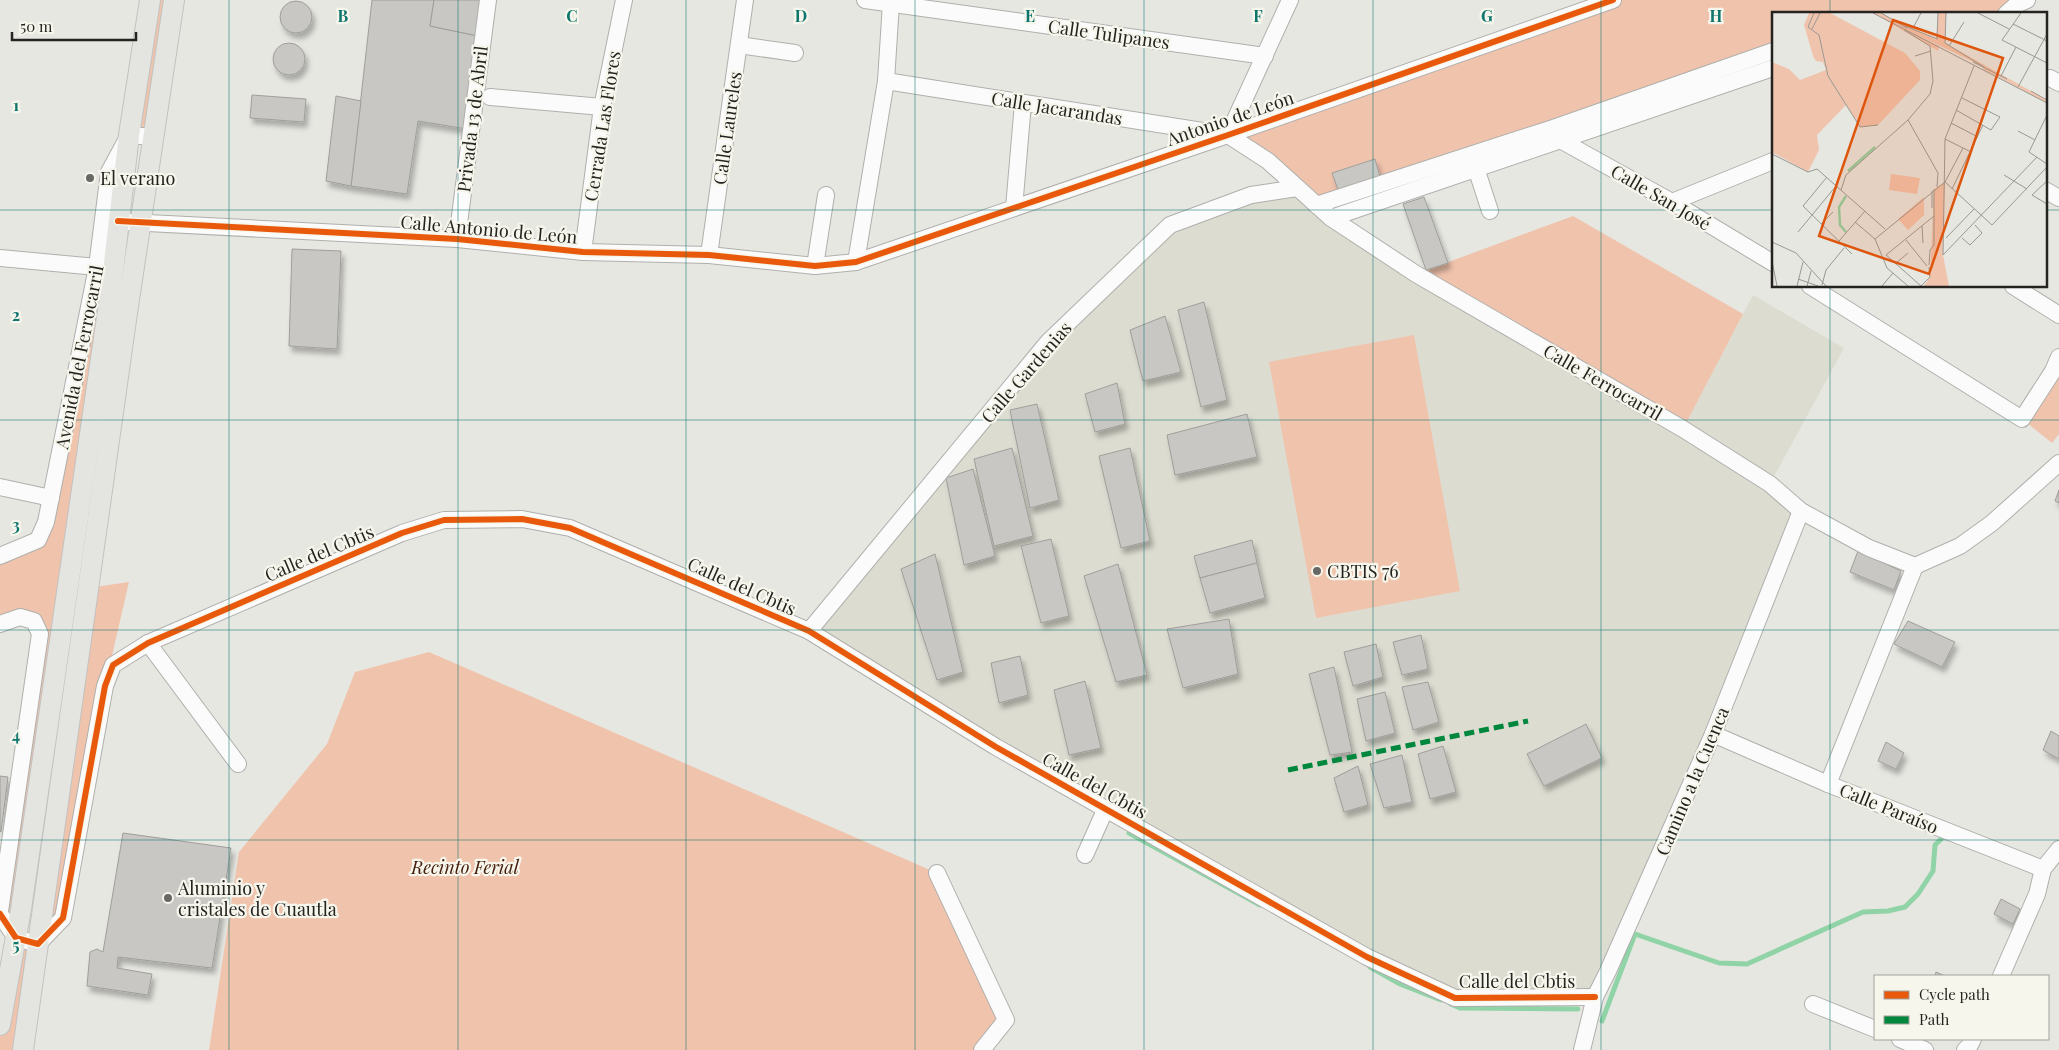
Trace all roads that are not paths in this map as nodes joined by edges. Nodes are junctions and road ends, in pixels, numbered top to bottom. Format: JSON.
{"nodes":[{"id":1,"x":150,"y":0,"type":"edge"},
{"id":2,"x":174,"y":0,"type":"edge"},
{"id":3,"x":488,"y":0,"type":"edge"},
{"id":4,"x":624,"y":0,"type":"edge"},
{"id":5,"x":745,"y":0,"type":"edge"},
{"id":6,"x":864,"y":0,"type":"edge"},
{"id":7,"x":1290,"y":0,"type":"edge"},
{"id":8,"x":1613,"y":0,"type":"edge"},
{"id":9,"x":2027,"y":0,"type":"edge"},
{"id":10,"x":891,"y":3,"type":"junction"},
{"id":11,"x":2008,"y":12,"type":"edge"},
{"id":12,"x":739,"y":45,"type":"junction"},
{"id":13,"x":1772,"y":52,"type":"edge"},
{"id":14,"x":795,"y":53,"type":"dead end"},
{"id":15,"x":1265,"y":56,"type":"junction"},
{"id":16,"x":1772,"y":68,"type":"edge"},
{"id":17,"x":886,"y":81,"type":"junction"},
{"id":18,"x":490,"y":97,"type":"dead end"},
{"id":19,"x":1023,"y":103,"type":"junction"},
{"id":20,"x":602,"y":107,"type":"junction"},
{"id":21,"x":129,"y":135,"type":"junction"},
{"id":22,"x":1228,"y":135,"type":"junction"},
{"id":23,"x":1557,"y":135,"type":"junction"},
{"id":24,"x":154,"y":138,"type":"junction"},
{"id":25,"x":1772,"y":161,"type":"edge"},
{"id":26,"x":1474,"y":162,"type":"junction"},
{"id":27,"x":1297,"y":188,"type":"junction"},
{"id":28,"x":2046,"y":191,"type":"edge"},
{"id":29,"x":826,"y":195,"type":"dead end"},
{"id":30,"x":2059,"y":198,"type":"edge"},
{"id":31,"x":1672,"y":202,"type":"junction"},
{"id":32,"x":1316,"y":205,"type":"junction"},
{"id":33,"x":1014,"y":208,"type":"junction"},
{"id":34,"x":1490,"y":211,"type":"dead end"},
{"id":35,"x":1331,"y":218,"type":"junction"},
{"id":36,"x":118,"y":222,"type":"junction"},
{"id":37,"x":142,"y":223,"type":"junction"},
{"id":38,"x":457,"y":239,"type":"junction"},
{"id":39,"x":583,"y":252,"type":"junction"},
{"id":40,"x":709,"y":255,"type":"junction"},
{"id":41,"x":0,"y":258,"type":"edge"},
{"id":42,"x":856,"y":262,"type":"junction"},
{"id":43,"x":1772,"y":262,"type":"edge"},
{"id":44,"x":816,"y":266,"type":"junction"},
{"id":45,"x":97,"y":267,"type":"junction"},
{"id":46,"x":1818,"y":288,"type":"edge"},
{"id":47,"x":2016,"y":288,"type":"edge"},
{"id":48,"x":1837,"y":293,"type":"edge"},
{"id":49,"x":2059,"y":315,"type":"edge"},
{"id":50,"x":2059,"y":357,"type":"edge"},
{"id":51,"x":2059,"y":463,"type":"edge"},
{"id":52,"x":0,"y":487,"type":"edge"},
{"id":53,"x":51,"y":498,"type":"junction"},
{"id":54,"x":1801,"y":511,"type":"junction"},
{"id":55,"x":0,"y":556,"type":"edge"},
{"id":56,"x":1914,"y":566,"type":"junction"},
{"id":57,"x":0,"y":624,"type":"edge"},
{"id":58,"x":809,"y":631,"type":"junction"},
{"id":59,"x":148,"y":643,"type":"junction"},
{"id":60,"x":1714,"y":734,"type":"junction"},
{"id":61,"x":238,"y":764,"type":"dead end"},
{"id":62,"x":1828,"y":784,"type":"junction"},
{"id":63,"x":1106,"y":808,"type":"junction"},
{"id":64,"x":2059,"y":849,"type":"edge"},
{"id":65,"x":1085,"y":855,"type":"dead end"},
{"id":66,"x":4,"y":857,"type":"edge"},
{"id":67,"x":2043,"y":869,"type":"junction"},
{"id":68,"x":937,"y":874,"type":"dead end"},
{"id":69,"x":0,"y":913,"type":"edge"},
{"id":70,"x":16,"y":938,"type":"junction"},
{"id":71,"x":38,"y":944,"type":"junction"},
{"id":72,"x":2001,"y":975,"type":"edge"},
{"id":73,"x":1595,"y":996,"type":"junction"},
{"id":74,"x":1812,"y":1004,"type":"dead end"},
{"id":75,"x":0,"y":1025,"type":"edge"},
{"id":76,"x":1874,"y":1029,"type":"edge"},
{"id":77,"x":1902,"y":1040,"type":"edge"},
{"id":78,"x":1973,"y":1040,"type":"edge"},
{"id":79,"x":23,"y":1050,"type":"edge"},
{"id":80,"x":982,"y":1050,"type":"edge"},
{"id":81,"x":1582,"y":1050,"type":"edge"},
{"id":82,"x":1925,"y":1050,"type":"edge"},
{"id":83,"x":1965,"y":1050,"type":"edge"}],
"edges":[{"from":1,"to":21,"type":"main road"},
{"from":2,"to":24,"type":"main road"},
{"from":3,"to":38,"type":"street","name":"Privada 13 de Abril"},
{"from":4,"to":20,"type":"street","name":"Cerrada Las Flores"},
{"from":5,"to":12,"type":"street","name":"Calle Laureles"},
{"from":6,"to":10,"type":"street","name":"Calle Tulipanes"},
{"from":7,"to":15,"type":"street"},
{"from":8,"to":22,"type":"street","name":"Antonio de León"},
{"from":9,"to":11,"type":"street"},
{"from":10,"to":15,"type":"street","name":"Calle Tulipanes"},
{"from":10,"to":17,"type":"street"},
{"from":12,"to":14,"type":"street"},
{"from":12,"to":40,"type":"street","name":"Calle Laureles"},
{"from":13,"to":23,"type":"street"},
{"from":15,"to":22,"type":"street"},
{"from":16,"to":23,"type":"street"},
{"from":17,"to":19,"type":"street","name":"Calle Jacarandas"},
{"from":17,"to":42,"type":"street"},
{"from":18,"to":20,"type":"street"},
{"from":19,"to":22,"type":"street","name":"Calle Jacarandas"},
{"from":19,"to":33,"type":"street"},
{"from":20,"to":39,"type":"street","name":"Cerrada Las Flores"},
{"from":21,"to":24,"type":"street"},
{"from":21,"to":36,"type":"main road"},
{"from":21,"to":45,"type":"street","name":"Avenida del Ferrocarril"},
{"from":22,"to":27,"type":"street","name":"Calle Ferrocarril"},
{"from":22,"to":33,"type":"street","name":"Antonio de León"},
{"from":23,"to":26,"type":"street"},
{"from":23,"to":31,"type":"street","name":"Calle San José"},
{"from":24,"to":37,"type":"main road"},
{"from":25,"to":31,"type":"street"},
{"from":26,"to":32,"type":"street"},
{"from":26,"to":34,"type":"street"},
{"from":26,"to":35,"type":"street"},
{"from":27,"to":32,"type":"street","name":"Calle Ferrocarril"},
{"from":27,"to":58,"type":"street","name":"Calle Gardenias"},
{"from":28,"to":30,"type":"street"},
{"from":29,"to":44,"type":"street"},
{"from":31,"to":43,"type":"street","name":"Calle San José"},
{"from":32,"to":35,"type":"street","name":"Calle Ferrocarril"},
{"from":33,"to":42,"type":"street","name":"Antonio de León"},
{"from":35,"to":54,"type":"street","name":"Calle Ferrocarril"},
{"from":36,"to":37,"type":"street","name":"Calle Antonio de León"},
{"from":36,"to":70,"type":"main road"},
{"from":37,"to":38,"type":"street","name":"Calle Antonio de León"},
{"from":37,"to":71,"type":"main road"},
{"from":38,"to":39,"type":"street","name":"Calle Antonio de León"},
{"from":39,"to":40,"type":"street","name":"Calle Antonio de León"},
{"from":40,"to":44,"type":"street","name":"Calle Antonio de León"},
{"from":41,"to":45,"type":"street"},
{"from":42,"to":44,"type":"street","name":"Calle Antonio de León"},
{"from":45,"to":53,"type":"street","name":"Avenida del Ferrocarril"},
{"from":46,"to":48,"type":"street"},
{"from":47,"to":49,"type":"street"},
{"from":48,"to":50,"type":"street"},
{"from":51,"to":56,"type":"street"},
{"from":52,"to":53,"type":"street"},
{"from":53,"to":55,"type":"street","name":"Avenida del Ferrocarril"},
{"from":54,"to":56,"type":"street","name":"Calle Ferrocarril"},
{"from":54,"to":60,"type":"street","name":"Camino a la Cuenca"},
{"from":56,"to":62,"type":"street"},
{"from":57,"to":66,"type":"street"},
{"from":58,"to":59,"type":"street","name":"Calle del Cbtis"},
{"from":58,"to":63,"type":"street","name":"Calle del Cbtis"},
{"from":59,"to":61,"type":"street"},
{"from":59,"to":71,"type":"street","name":"Calle del Cbtis"},
{"from":60,"to":62,"type":"street","name":"Calle Paraíso"},
{"from":60,"to":73,"type":"street","name":"Camino a la Cuenca"},
{"from":62,"to":67,"type":"street","name":"Calle Paraíso"},
{"from":63,"to":65,"type":"street"},
{"from":63,"to":73,"type":"street","name":"Calle del Cbtis"},
{"from":64,"to":67,"type":"street"},
{"from":66,"to":69,"type":"street"},
{"from":67,"to":72,"type":"street"},
{"from":68,"to":80,"type":"street"},
{"from":69,"to":70,"type":"street"},
{"from":70,"to":71,"type":"street"},
{"from":70,"to":75,"type":"main road"},
{"from":71,"to":79,"type":"main road"},
{"from":73,"to":81,"type":"street","name":"Camino a la Cuenca"},
{"from":74,"to":76,"type":"street"},
{"from":77,"to":82,"type":"street"},
{"from":78,"to":83,"type":"street"}]}
